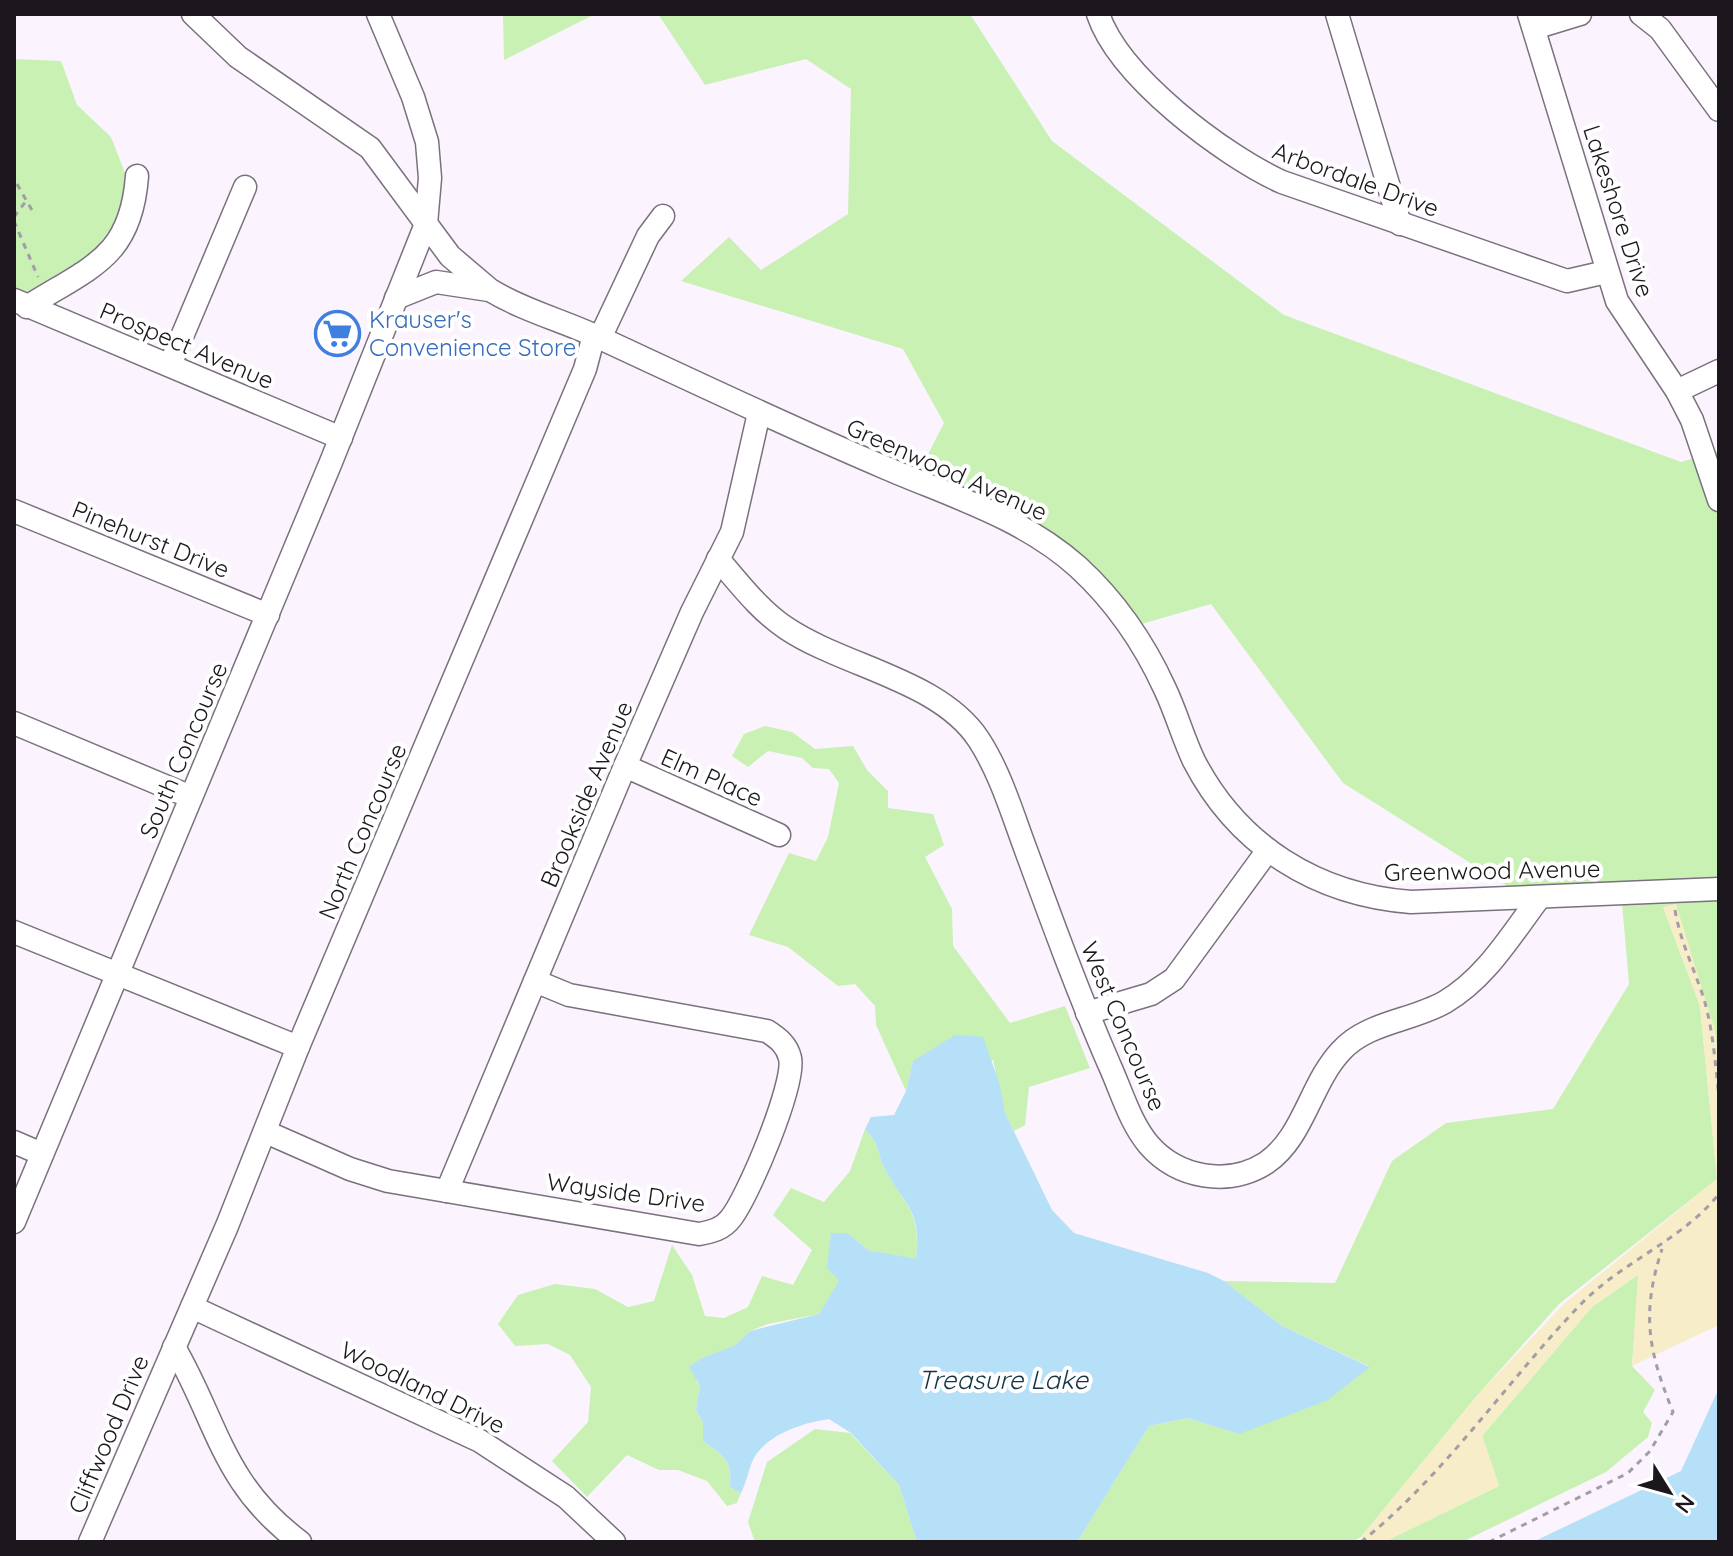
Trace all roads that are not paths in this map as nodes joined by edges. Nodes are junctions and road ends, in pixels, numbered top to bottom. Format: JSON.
{"nodes":[{"id":1,"x":193,"y":14,"type":"edge"},
{"id":2,"x":378,"y":14,"type":"edge"},
{"id":3,"x":1098,"y":14,"type":"edge"},
{"id":4,"x":1337,"y":14,"type":"edge"},
{"id":5,"x":1580,"y":14,"type":"edge"},
{"id":6,"x":1641,"y":14,"type":"edge"},
{"id":7,"x":1532,"y":21,"type":"edge"},
{"id":8,"x":1719,"y":110,"type":"edge"},
{"id":9,"x":137,"y":176,"type":"dead end"},
{"id":10,"x":245,"y":187,"type":"dead end"},
{"id":11,"x":663,"y":216,"type":"dead end"},
{"id":12,"x":426,"y":224,"type":"junction"},
{"id":13,"x":1400,"y":224,"type":"junction"},
{"id":14,"x":1606,"y":272,"type":"junction"},
{"id":15,"x":490,"y":290,"type":"junction"},
{"id":16,"x":396,"y":298,"type":"junction"},
{"id":17,"x":28,"y":301,"type":"edge"},
{"id":18,"x":597,"y":336,"type":"junction"},
{"id":19,"x":170,"y":365,"type":"junction"},
{"id":20,"x":1719,"y":371,"type":"edge"},
{"id":21,"x":1677,"y":391,"type":"junction"},
{"id":22,"x":759,"y":413,"type":"junction"},
{"id":23,"x":341,"y":438,"type":"junction"},
{"id":24,"x":1719,"y":500,"type":"edge"},
{"id":25,"x":14,"y":511,"type":"edge"},
{"id":26,"x":718,"y":559,"type":"junction"},
{"id":27,"x":268,"y":615,"type":"junction"},
{"id":28,"x":14,"y":723,"type":"edge"},
{"id":29,"x":625,"y":766,"type":"junction"},
{"id":30,"x":191,"y":797,"type":"junction"},
{"id":31,"x":779,"y":835,"type":"dead end"},
{"id":32,"x":1268,"y":850,"type":"junction"},
{"id":33,"x":1719,"y":889,"type":"edge"},
{"id":34,"x":1539,"y":898,"type":"junction"},
{"id":35,"x":14,"y":932,"type":"edge"},
{"id":36,"x":119,"y":974,"type":"junction"},
{"id":37,"x":535,"y":981,"type":"junction"},
{"id":38,"x":1087,"y":1013,"type":"junction"},
{"id":39,"x":298,"y":1047,"type":"junction"},
{"id":40,"x":266,"y":1132,"type":"junction"},
{"id":41,"x":14,"y":1142,"type":"edge"},
{"id":42,"x":42,"y":1154,"type":"junction"},
{"id":43,"x":447,"y":1191,"type":"junction"},
{"id":44,"x":14,"y":1222,"type":"edge"},
{"id":45,"x":192,"y":1307,"type":"junction"},
{"id":46,"x":174,"y":1347,"type":"junction"},
{"id":47,"x":90,"y":1542,"type":"edge"},
{"id":48,"x":300,"y":1542,"type":"edge"},
{"id":49,"x":614,"y":1542,"type":"edge"}],
"edges":[{"from":1,"to":12,"type":"street","name":"Greenwood Avenue"},
{"from":2,"to":12,"type":"street","name":"South Concourse"},
{"from":3,"to":13,"type":"street","name":"Arbordale Drive"},
{"from":4,"to":13,"type":"street"},
{"from":5,"to":7,"type":"street"},
{"from":6,"to":8,"type":"street"},
{"from":7,"to":14,"type":"street","name":"Lakeshore Drive"},
{"from":9,"to":17,"type":"street"},
{"from":10,"to":19,"type":"street"},
{"from":11,"to":18,"type":"street","name":"North Concourse"},
{"from":12,"to":15,"type":"street","name":"Greenwood Avenue"},
{"from":12,"to":16,"type":"street","name":"South Concourse"},
{"from":13,"to":14,"type":"street","name":"Arbordale Drive"},
{"from":14,"to":21,"type":"street","name":"Lakeshore Drive"},
{"from":15,"to":16,"type":"street","name":"Greenwood Avenue"},
{"from":15,"to":18,"type":"street","name":"Greenwood Avenue"},
{"from":16,"to":23,"type":"street","name":"South Concourse"},
{"from":17,"to":19,"type":"street","name":"Prospect Avenue"},
{"from":18,"to":22,"type":"street","name":"Greenwood Avenue"},
{"from":18,"to":39,"type":"street","name":"North Concourse"},
{"from":19,"to":23,"type":"street","name":"Prospect Avenue"},
{"from":20,"to":21,"type":"street"},
{"from":21,"to":24,"type":"street","name":"Lakeshore Drive"},
{"from":22,"to":26,"type":"street","name":"Brookside Avenue"},
{"from":22,"to":32,"type":"street","name":"Greenwood Avenue"},
{"from":23,"to":27,"type":"street","name":"South Concourse"},
{"from":25,"to":27,"type":"street","name":"Pinehurst Drive"},
{"from":26,"to":29,"type":"street","name":"Brookside Avenue"},
{"from":26,"to":38,"type":"street","name":"West Concourse"},
{"from":27,"to":30,"type":"street","name":"South Concourse"},
{"from":28,"to":30,"type":"street"},
{"from":29,"to":31,"type":"street","name":"Elm Place"},
{"from":29,"to":37,"type":"street","name":"Brookside Avenue"},
{"from":30,"to":36,"type":"street","name":"South Concourse"},
{"from":32,"to":34,"type":"street","name":"Greenwood Avenue"},
{"from":32,"to":38,"type":"street"},
{"from":33,"to":34,"type":"street","name":"Greenwood Avenue"},
{"from":34,"to":38,"type":"street","name":"West Concourse"},
{"from":35,"to":36,"type":"street"},
{"from":36,"to":39,"type":"street"},
{"from":36,"to":42,"type":"street","name":"South Concourse"},
{"from":37,"to":43,"type":"street","name":"Brookside Avenue"},
{"from":37,"to":43,"type":"street","name":"Wayside Drive"},
{"from":39,"to":40,"type":"street","name":"North Concourse"},
{"from":40,"to":43,"type":"street","name":"Wayside Drive"},
{"from":40,"to":45,"type":"street","name":"North Concourse"},
{"from":41,"to":42,"type":"street"},
{"from":42,"to":44,"type":"street","name":"South Concourse"},
{"from":45,"to":46,"type":"street","name":"North Concourse"},
{"from":45,"to":49,"type":"street","name":"Woodland Drive"},
{"from":46,"to":47,"type":"street","name":"Cliffwood Drive"},
{"from":46,"to":48,"type":"street"}]}
